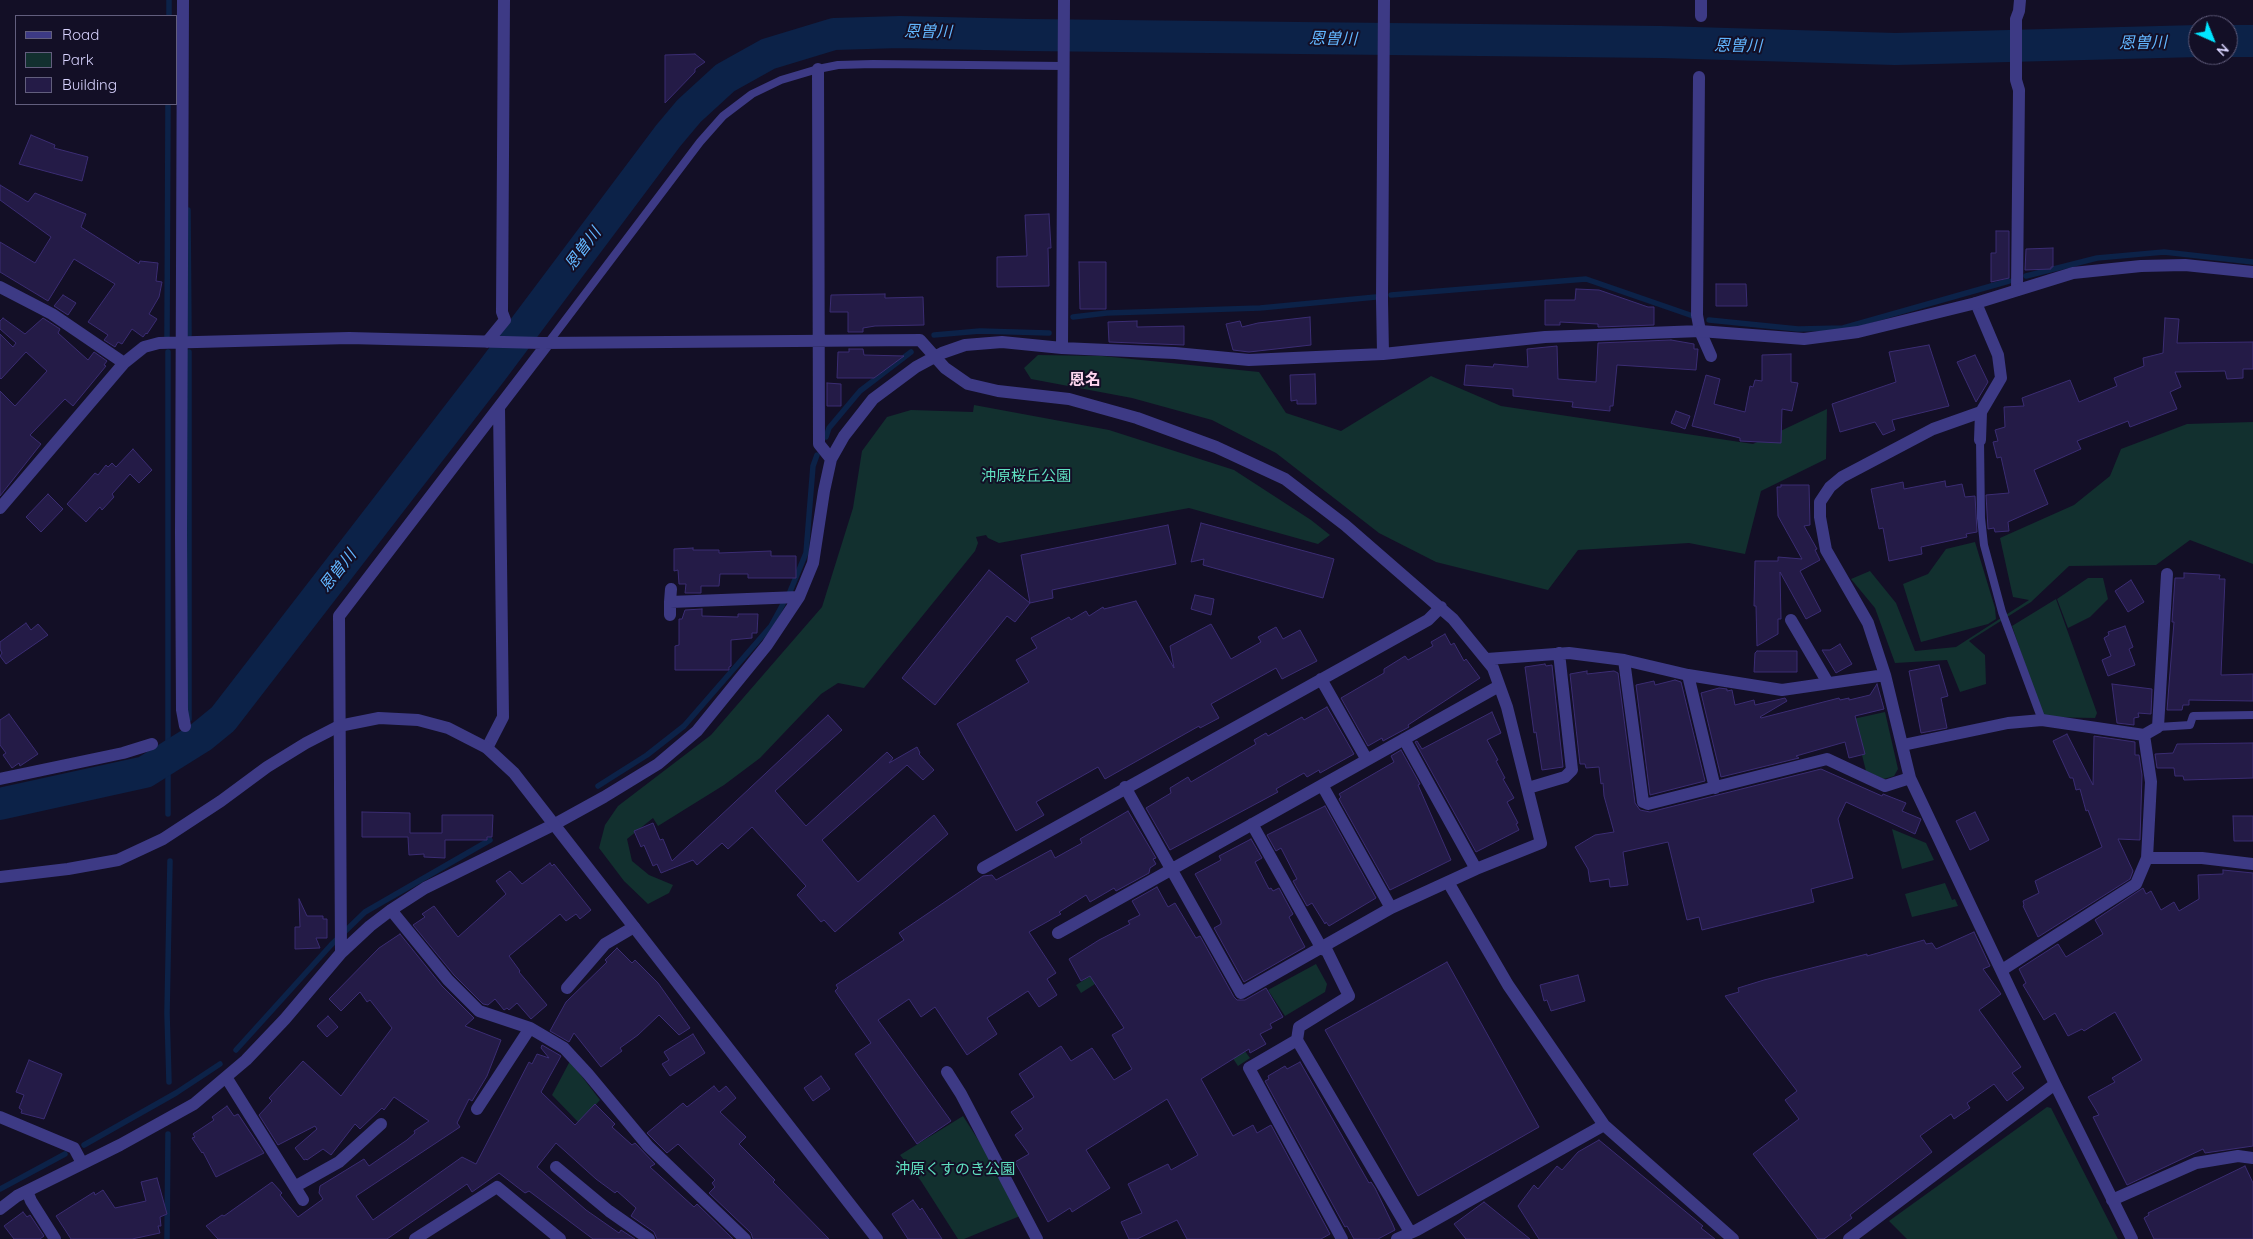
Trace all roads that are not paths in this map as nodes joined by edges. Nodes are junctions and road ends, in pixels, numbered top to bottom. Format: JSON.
{"nodes":[{"id":1,"x":183,"y":0,"type":"edge"},
{"id":2,"x":504,"y":0,"type":"edge"},
{"id":3,"x":1064,"y":0,"type":"edge"},
{"id":4,"x":1384,"y":0,"type":"edge"},
{"id":5,"x":1701,"y":0,"type":"edge"},
{"id":6,"x":2020,"y":0,"type":"edge"},
{"id":7,"x":1701,"y":16,"type":"dead end"},
{"id":8,"x":1064,"y":63,"type":"junction"},
{"id":9,"x":818,"y":69,"type":"junction"},
{"id":10,"x":1700,"y":76,"type":"dead end"},
{"id":11,"x":2253,"y":272,"type":"edge"},
{"id":12,"x":0,"y":287,"type":"edge"},
{"id":13,"x":2018,"y":290,"type":"junction"},
{"id":14,"x":1976,"y":303,"type":"junction"},
{"id":15,"x":1700,"y":331,"type":"junction"},
{"id":16,"x":820,"y":341,"type":"junction"},
{"id":17,"x":492,"y":342,"type":"junction"},
{"id":18,"x":180,"y":343,"type":"junction"},
{"id":19,"x":545,"y":343,"type":"junction"},
{"id":20,"x":1062,"y":348,"type":"junction"},
{"id":21,"x":1384,"y":354,"type":"junction"},
{"id":22,"x":1711,"y":356,"type":"dead end"},
{"id":23,"x":934,"y":357,"type":"junction"},
{"id":24,"x":124,"y":363,"type":"junction"},
{"id":25,"x":500,"y":407,"type":"junction"},
{"id":26,"x":1981,"y":412,"type":"junction"},
{"id":27,"x":1980,"y":440,"type":"joint"},
{"id":28,"x":831,"y":459,"type":"junction"},
{"id":29,"x":0,"y":508,"type":"edge"},
{"id":30,"x":2167,"y":574,"type":"dead end"},
{"id":31,"x":799,"y":597,"type":"junction"},
{"id":32,"x":670,"y":602,"type":"dead end"},
{"id":33,"x":1441,"y":607,"type":"junction"},
{"id":34,"x":1791,"y":620,"type":"dead end"},
{"id":35,"x":1559,"y":653,"type":"junction"},
{"id":36,"x":1487,"y":659,"type":"junction"},
{"id":37,"x":1624,"y":660,"type":"junction"},
{"id":38,"x":1688,"y":675,"type":"junction"},
{"id":39,"x":1885,"y":675,"type":"junction"},
{"id":40,"x":1321,"y":678,"type":"junction"},
{"id":41,"x":1828,"y":683,"type":"junction"},
{"id":42,"x":1499,"y":686,"type":"junction"},
{"id":43,"x":2253,"y":715,"type":"edge"},
{"id":44,"x":2042,"y":720,"type":"junction"},
{"id":45,"x":185,"y":726,"type":"dead end"},
{"id":46,"x":339,"y":726,"type":"junction"},
{"id":47,"x":2158,"y":727,"type":"junction"},
{"id":48,"x":2144,"y":734,"type":"junction"},
{"id":49,"x":1404,"y":739,"type":"junction"},
{"id":50,"x":152,"y":744,"type":"dead end"},
{"id":51,"x":1903,"y":745,"type":"junction"},
{"id":52,"x":487,"y":748,"type":"junction"},
{"id":53,"x":1367,"y":760,"type":"junction"},
{"id":54,"x":0,"y":778,"type":"edge"},
{"id":55,"x":1910,"y":778,"type":"junction"},
{"id":56,"x":1322,"y":785,"type":"junction"},
{"id":57,"x":1125,"y":787,"type":"junction"},
{"id":58,"x":1528,"y":788,"type":"junction"},
{"id":59,"x":1715,"y":788,"type":"junction"},
{"id":60,"x":555,"y":824,"type":"junction"},
{"id":61,"x":1252,"y":824,"type":"junction"},
{"id":62,"x":2147,"y":858,"type":"junction"},
{"id":63,"x":2253,"y":864,"type":"edge"},
{"id":64,"x":983,"y":868,"type":"dead end"},
{"id":65,"x":1476,"y":869,"type":"junction"},
{"id":66,"x":1172,"y":870,"type":"junction"},
{"id":67,"x":0,"y":877,"type":"edge"},
{"id":68,"x":1448,"y":882,"type":"junction"},
{"id":69,"x":1391,"y":908,"type":"junction"},
{"id":70,"x":392,"y":910,"type":"junction"},
{"id":71,"x":634,"y":927,"type":"junction"},
{"id":72,"x":1058,"y":933,"type":"dead end"},
{"id":73,"x":1322,"y":949,"type":"junction"},
{"id":74,"x":341,"y":953,"type":"junction"},
{"id":75,"x":2002,"y":970,"type":"junction"},
{"id":76,"x":568,"y":988,"type":"dead end"},
{"id":77,"x":530,"y":1028,"type":"junction"},
{"id":78,"x":1298,"y":1040,"type":"junction"},
{"id":79,"x":947,"y":1072,"type":"dead end"},
{"id":80,"x":226,"y":1078,"type":"junction"},
{"id":81,"x":2056,"y":1084,"type":"junction"},
{"id":82,"x":477,"y":1109,"type":"dead end"},
{"id":83,"x":0,"y":1117,"type":"edge"},
{"id":84,"x":381,"y":1124,"type":"dead end"},
{"id":85,"x":1604,"y":1125,"type":"junction"},
{"id":86,"x":368,"y":1137,"type":"junction"},
{"id":87,"x":377,"y":1147,"type":"dead end"},
{"id":88,"x":2253,"y":1158,"type":"edge"},
{"id":89,"x":82,"y":1163,"type":"junction"},
{"id":90,"x":556,"y":1167,"type":"dead end"},
{"id":91,"x":296,"y":1186,"type":"junction"},
{"id":92,"x":27,"y":1191,"type":"junction"},
{"id":93,"x":303,"y":1200,"type":"dead end"},
{"id":94,"x":2112,"y":1200,"type":"junction"},
{"id":95,"x":0,"y":1208,"type":"edge"},
{"id":96,"x":1417,"y":1234,"type":"edge"},
{"id":97,"x":55,"y":1239,"type":"edge"},
{"id":98,"x":415,"y":1239,"type":"edge"},
{"id":99,"x":560,"y":1239,"type":"edge"},
{"id":100,"x":649,"y":1239,"type":"edge"},
{"id":101,"x":745,"y":1239,"type":"edge"},
{"id":102,"x":877,"y":1239,"type":"edge"},
{"id":103,"x":1037,"y":1239,"type":"edge"},
{"id":104,"x":1342,"y":1239,"type":"edge"},
{"id":105,"x":1397,"y":1239,"type":"edge"},
{"id":106,"x":1733,"y":1239,"type":"edge"},
{"id":107,"x":1849,"y":1239,"type":"edge"},
{"id":108,"x":2132,"y":1239,"type":"edge"}],
"edges":[{"from":1,"to":18,"type":"street"},
{"from":2,"to":17,"type":"street"},
{"from":3,"to":8,"type":"street"},
{"from":4,"to":21,"type":"street"},
{"from":5,"to":7,"type":"street"},
{"from":6,"to":13,"type":"street"},
{"from":8,"to":9,"type":"lane"},
{"from":8,"to":20,"type":"street"},
{"from":9,"to":16,"type":"street"},
{"from":9,"to":19,"type":"lane"},
{"from":10,"to":15,"type":"street"},
{"from":11,"to":13,"type":"street"},
{"from":12,"to":24,"type":"street"},
{"from":13,"to":14,"type":"street"},
{"from":14,"to":15,"type":"street"},
{"from":14,"to":26,"type":"street"},
{"from":15,"to":21,"type":"street"},
{"from":15,"to":22,"type":"street"},
{"from":16,"to":19,"type":"street"},
{"from":16,"to":23,"type":"street"},
{"from":16,"to":28,"type":"street"},
{"from":17,"to":18,"type":"street"},
{"from":17,"to":19,"type":"street"},
{"from":18,"to":24,"type":"street"},
{"from":18,"to":45,"type":"street"},
{"from":19,"to":25,"type":"street"},
{"from":20,"to":21,"type":"street"},
{"from":20,"to":23,"type":"street"},
{"from":23,"to":28,"type":"street"},
{"from":23,"to":33,"type":"street"},
{"from":24,"to":29,"type":"street"},
{"from":25,"to":46,"type":"street"},
{"from":25,"to":52,"type":"street"},
{"from":26,"to":27,"type":"street"},
{"from":26,"to":39,"type":"street"},
{"from":27,"to":44,"type":"lane"},
{"from":28,"to":31,"type":"street"},
{"from":30,"to":47,"type":"street"},
{"from":31,"to":32,"type":"street"},
{"from":31,"to":60,"type":"street"},
{"from":33,"to":36,"type":"street"},
{"from":33,"to":40,"type":"street"},
{"from":34,"to":41,"type":"street"},
{"from":35,"to":36,"type":"street"},
{"from":35,"to":37,"type":"street"},
{"from":35,"to":58,"type":"street"},
{"from":36,"to":42,"type":"street"},
{"from":37,"to":38,"type":"street"},
{"from":37,"to":59,"type":"street"},
{"from":38,"to":41,"type":"street"},
{"from":38,"to":59,"type":"street"},
{"from":39,"to":41,"type":"street"},
{"from":39,"to":51,"type":"street"},
{"from":40,"to":53,"type":"street"},
{"from":40,"to":57,"type":"street"},
{"from":42,"to":49,"type":"street"},
{"from":42,"to":58,"type":"street"},
{"from":43,"to":47,"type":"lane"},
{"from":44,"to":48,"type":"street"},
{"from":44,"to":51,"type":"street"},
{"from":46,"to":52,"type":"street"},
{"from":46,"to":67,"type":"street"},
{"from":46,"to":74,"type":"street"},
{"from":47,"to":48,"type":"street"},
{"from":48,"to":62,"type":"street"},
{"from":49,"to":53,"type":"street"},
{"from":49,"to":65,"type":"street"},
{"from":50,"to":54,"type":"street"},
{"from":51,"to":55,"type":"street"},
{"from":52,"to":60,"type":"street"},
{"from":53,"to":56,"type":"street"},
{"from":55,"to":59,"type":"street"},
{"from":55,"to":75,"type":"street"},
{"from":56,"to":61,"type":"street"},
{"from":56,"to":69,"type":"street"},
{"from":57,"to":64,"type":"street"},
{"from":57,"to":66,"type":"street"},
{"from":58,"to":65,"type":"street"},
{"from":60,"to":70,"type":"street"},
{"from":60,"to":71,"type":"street"},
{"from":61,"to":66,"type":"street"},
{"from":61,"to":73,"type":"street"},
{"from":62,"to":63,"type":"street"},
{"from":62,"to":75,"type":"street"},
{"from":65,"to":68,"type":"street"},
{"from":66,"to":72,"type":"street"},
{"from":66,"to":73,"type":"street"},
{"from":68,"to":69,"type":"street"},
{"from":68,"to":85,"type":"street"},
{"from":69,"to":73,"type":"street"},
{"from":70,"to":74,"type":"street"},
{"from":70,"to":77,"type":"street"},
{"from":71,"to":76,"type":"street"},
{"from":71,"to":102,"type":"street"},
{"from":73,"to":78,"type":"street"},
{"from":74,"to":80,"type":"street"},
{"from":75,"to":81,"type":"street"},
{"from":77,"to":82,"type":"street"},
{"from":77,"to":101,"type":"street"},
{"from":78,"to":96,"type":"street"},
{"from":78,"to":104,"type":"street"},
{"from":79,"to":103,"type":"street"},
{"from":80,"to":89,"type":"street"},
{"from":80,"to":91,"type":"street"},
{"from":81,"to":94,"type":"street"},
{"from":81,"to":107,"type":"street"},
{"from":83,"to":89,"type":"street"},
{"from":84,"to":86,"type":"street"},
{"from":85,"to":96,"type":"street"},
{"from":85,"to":106,"type":"street"},
{"from":86,"to":87,"type":"street"},
{"from":86,"to":91,"type":"street"},
{"from":88,"to":94,"type":"street"},
{"from":89,"to":92,"type":"street"},
{"from":90,"to":100,"type":"street"},
{"from":91,"to":93,"type":"street"},
{"from":92,"to":95,"type":"street"},
{"from":92,"to":97,"type":"street"},
{"from":94,"to":108,"type":"street"},
{"from":96,"to":105,"type":"street"},
{"from":98,"to":99,"type":"street"}]}
